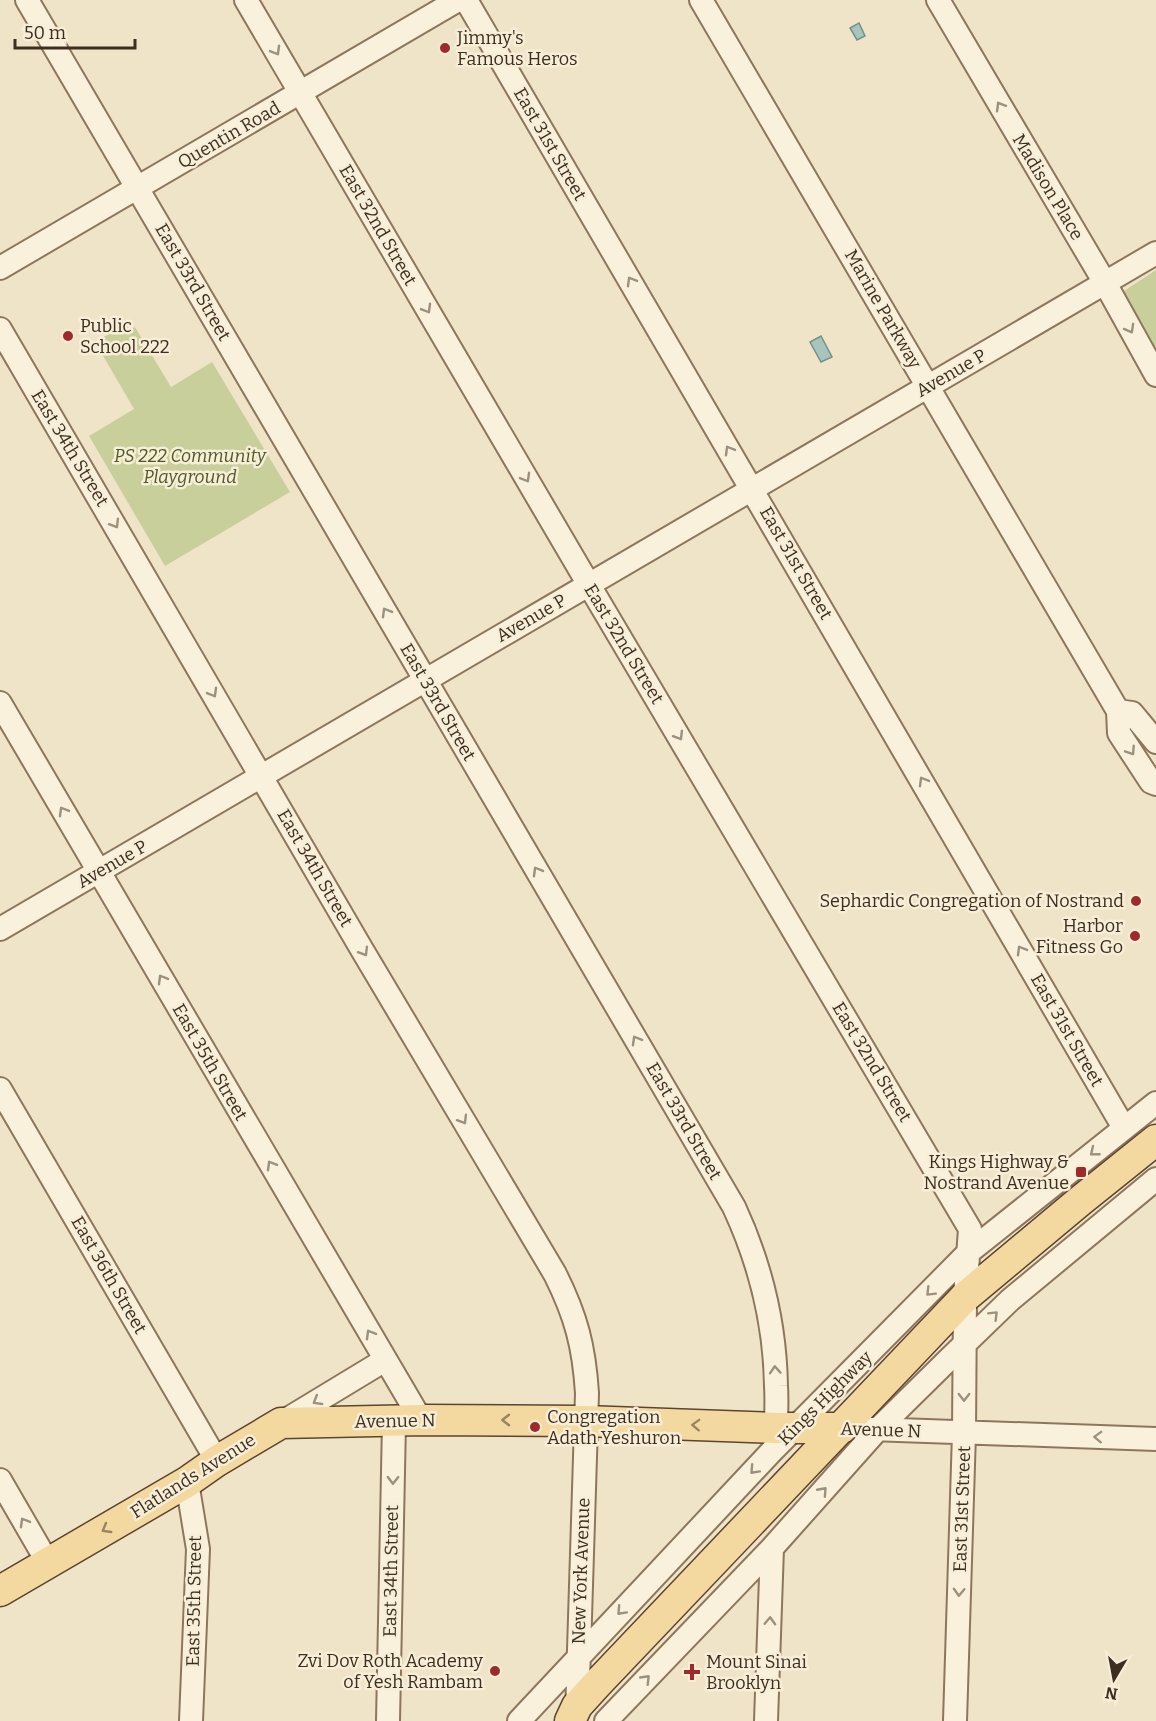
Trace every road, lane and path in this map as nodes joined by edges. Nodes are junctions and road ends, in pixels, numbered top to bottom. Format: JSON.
{"nodes":[{"id":1,"x":27,"y":0,"type":"edge"},
{"id":2,"x":246,"y":0,"type":"edge"},
{"id":3,"x":458,"y":0,"type":"edge"},
{"id":4,"x":466,"y":0,"type":"edge"},
{"id":5,"x":701,"y":0,"type":"edge"},
{"id":6,"x":938,"y":0,"type":"edge"},
{"id":7,"x":301,"y":93,"type":"junction"},
{"id":8,"x":137,"y":188,"type":"junction"},
{"id":9,"x":1156,"y":254,"type":"edge"},
{"id":10,"x":0,"y":268,"type":"edge"},
{"id":11,"x":1105,"y":283,"type":"junction"},
{"id":12,"x":0,"y":329,"type":"edge"},
{"id":13,"x":1156,"y":375,"type":"edge"},
{"id":14,"x":928,"y":386,"type":"junction"},
{"id":15,"x":753,"y":489,"type":"junction"},
{"id":16,"x":589,"y":585,"type":"junction"},
{"id":17,"x":426,"y":680,"type":"junction"},
{"id":18,"x":0,"y":703,"type":"edge"},
{"id":19,"x":1118,"y":711,"type":"junction"},
{"id":20,"x":1156,"y":742,"type":"edge"},
{"id":21,"x":262,"y":776,"type":"junction"},
{"id":22,"x":1156,"y":784,"type":"edge"},
{"id":23,"x":99,"y":871,"type":"junction"},
{"id":24,"x":0,"y":929,"type":"edge"},
{"id":25,"x":0,"y":1089,"type":"edge"},
{"id":26,"x":1156,"y":1102,"type":"edge"},
{"id":27,"x":1124,"y":1128,"type":"junction"},
{"id":28,"x":1156,"y":1140,"type":"edge"},
{"id":29,"x":1156,"y":1179,"type":"edge"},
{"id":30,"x":969,"y":1252,"type":"junction"},
{"id":31,"x":965,"y":1297,"type":"junction"},
{"id":32,"x":965,"y":1344,"type":"junction"},
{"id":33,"x":385,"y":1360,"type":"junction"},
{"id":34,"x":408,"y":1421,"type":"junction"},
{"id":35,"x":585,"y":1421,"type":"junction"},
{"id":36,"x":281,"y":1423,"type":"junction"},
{"id":37,"x":785,"y":1428,"type":"junction"},
{"id":38,"x":842,"y":1428,"type":"junction"},
{"id":39,"x":878,"y":1430,"type":"junction"},
{"id":40,"x":964,"y":1433,"type":"junction"},
{"id":41,"x":1156,"y":1439,"type":"edge"},
{"id":42,"x":217,"y":1461,"type":"junction"},
{"id":43,"x":0,"y":1480,"type":"edge"},
{"id":44,"x":187,"y":1482,"type":"junction"},
{"id":45,"x":772,"y":1548,"type":"junction"},
{"id":46,"x":48,"y":1563,"type":"junction"},
{"id":47,"x":0,"y":1591,"type":"edge"},
{"id":48,"x":578,"y":1656,"type":"junction"},
{"id":49,"x":574,"y":1716,"type":"edge"},
{"id":50,"x":191,"y":1721,"type":"edge"},
{"id":51,"x":388,"y":1721,"type":"edge"},
{"id":52,"x":519,"y":1721,"type":"edge"},
{"id":53,"x":551,"y":1721,"type":"edge"},
{"id":54,"x":606,"y":1721,"type":"edge"},
{"id":55,"x":766,"y":1721,"type":"edge"},
{"id":56,"x":955,"y":1721,"type":"edge"}],
"edges":[{"from":1,"to":8,"type":"street","name":"East 33rd Street"},
{"from":2,"to":7,"type":"street","name":"East 32nd Street","one_way":true},
{"from":3,"to":7,"type":"street","name":"Quentin Road"},
{"from":15,"to":4,"type":"street","name":"East 31st Street","one_way":true},
{"from":5,"to":14,"type":"street","name":"Marine Parkway"},
{"from":11,"to":6,"type":"street","name":"Madison Place","one_way":true},
{"from":7,"to":8,"type":"street","name":"Quentin Road"},
{"from":7,"to":16,"type":"street","name":"East 32nd Street","one_way":true},
{"from":8,"to":10,"type":"street","name":"Quentin Road"},
{"from":17,"to":8,"type":"street","name":"East 33rd Street","one_way":true},
{"from":9,"to":11,"type":"street","name":"Avenue P"},
{"from":11,"to":13,"type":"street","name":"Madison Place","one_way":true},
{"from":11,"to":14,"type":"street","name":"Avenue P"},
{"from":12,"to":21,"type":"street","name":"East 34th Street","one_way":true},
{"from":14,"to":15,"type":"street","name":"Avenue P"},
{"from":14,"to":19,"type":"street","name":"Marine Parkway"},
{"from":15,"to":16,"type":"street","name":"Avenue P"},
{"from":27,"to":15,"type":"street","name":"East 31st Street","one_way":true},
{"from":16,"to":17,"type":"street","name":"Avenue P"},
{"from":16,"to":30,"type":"street","name":"East 32nd Street","one_way":true},
{"from":17,"to":21,"type":"street","name":"Avenue P"},
{"from":37,"to":17,"type":"street","name":"East 33rd Street","one_way":true},
{"from":23,"to":18,"type":"street","name":"East 35th Street","one_way":true},
{"from":19,"to":20,"type":"street","name":"Marine Parkway"},
{"from":19,"to":22,"type":"street","name":"Marine Parkway","one_way":true},
{"from":21,"to":23,"type":"street","name":"Avenue P"},
{"from":21,"to":35,"type":"street","name":"East 34th Street","one_way":true},
{"from":23,"to":24,"type":"street","name":"Avenue P"},
{"from":33,"to":23,"type":"street","name":"East 35th Street","one_way":true},
{"from":25,"to":42,"type":"street","name":"East 36th Street"},
{"from":26,"to":27,"type":"street","name":"Kings Highway"},
{"from":27,"to":30,"type":"street","name":"Kings Highway","one_way":true},
{"from":28,"to":31,"type":"main road","name":"Kings Highway"},
{"from":32,"to":29,"type":"street","one_way":true},
{"from":30,"to":31,"type":"street","name":"East 32nd Street"},
{"from":30,"to":37,"type":"street","name":"Kings Highway","one_way":true},
{"from":31,"to":32,"type":"street","name":"East 31st Street"},
{"from":31,"to":38,"type":"main road","name":"Kings Highway"},
{"from":32,"to":39,"type":"street"},
{"from":32,"to":40,"type":"street","name":"East 31st Street","one_way":true},
{"from":33,"to":34,"type":"street","name":"East 35th Street"},
{"from":33,"to":36,"type":"street","name":"Flatlands Avenue","one_way":true},
{"from":35,"to":34,"type":"main road","name":"Avenue N","one_way":true},
{"from":34,"to":36,"type":"main road","name":"Avenue N"},
{"from":34,"to":51,"type":"street","name":"East 34th Street","one_way":true},
{"from":37,"to":35,"type":"main road","name":"Avenue N","one_way":true},
{"from":35,"to":48,"type":"street","name":"New York Avenue"},
{"from":36,"to":42,"type":"main road","name":"Flatlands Avenue"},
{"from":37,"to":38,"type":"main road","name":"Avenue N"},
{"from":37,"to":48,"type":"street","name":"Kings Highway","one_way":true},
{"from":38,"to":39,"type":"street","name":"Avenue N"},
{"from":38,"to":49,"type":"main road","name":"Kings Highway"},
{"from":39,"to":40,"type":"street","name":"Avenue N"},
{"from":45,"to":39,"type":"street","one_way":true},
{"from":41,"to":40,"type":"street","name":"Avenue N","one_way":true},
{"from":40,"to":56,"type":"street","name":"East 31st Street","one_way":true},
{"from":42,"to":44,"type":"main road","name":"Flatlands Avenue"},
{"from":46,"to":43,"type":"street","one_way":true},
{"from":44,"to":46,"type":"main road","name":"Flatlands Avenue","one_way":true},
{"from":44,"to":50,"type":"street","name":"East 35th Street"},
{"from":54,"to":45,"type":"street","one_way":true},
{"from":55,"to":45,"type":"street","one_way":true},
{"from":46,"to":47,"type":"main road","name":"Flatlands Avenue"},
{"from":48,"to":49,"type":"street","name":"New York Avenue"},
{"from":48,"to":52,"type":"street","name":"Kings Highway"},
{"from":49,"to":53,"type":"main road","name":"Kings Highway"}]}
